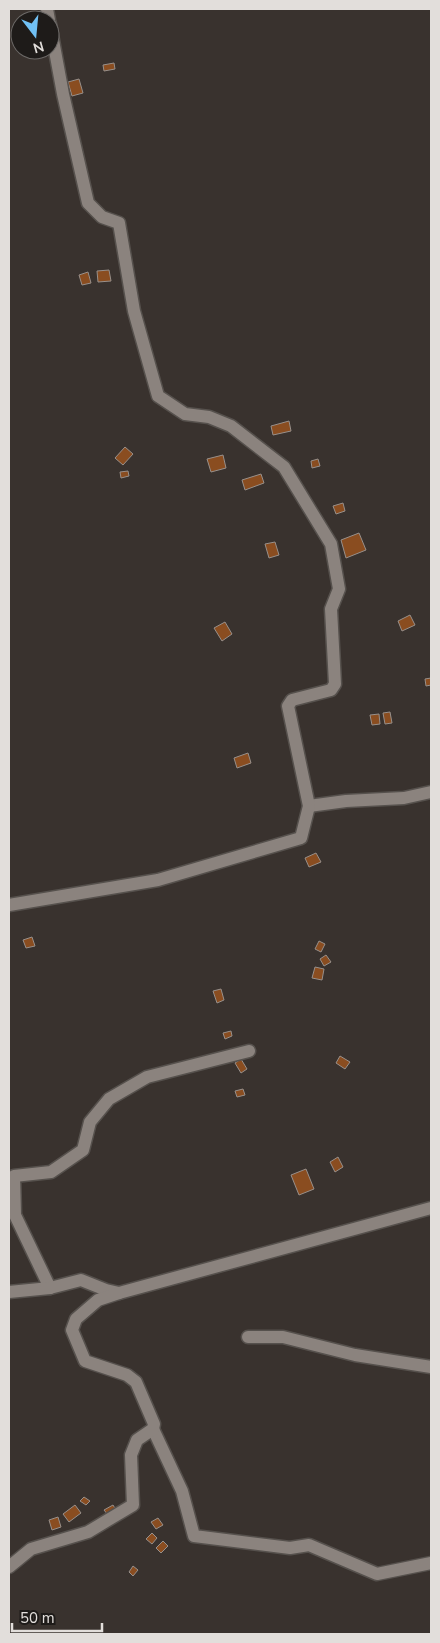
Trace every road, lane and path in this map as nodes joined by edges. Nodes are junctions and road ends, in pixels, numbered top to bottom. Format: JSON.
{"nodes":[{"id":1,"x":57,"y":60,"type":"edge"},
{"id":2,"x":431,"y":792,"type":"edge"},
{"id":3,"x":309,"y":806,"type":"junction"},
{"id":4,"x":9,"y":905,"type":"edge"},
{"id":5,"x":249,"y":1051,"type":"dead end"},
{"id":6,"x":431,"y":1208,"type":"edge"},
{"id":7,"x":50,"y":1288,"type":"junction"},
{"id":8,"x":9,"y":1292,"type":"edge"},
{"id":9,"x":119,"y":1293,"type":"junction"},
{"id":10,"x":248,"y":1337,"type":"dead end"},
{"id":11,"x":431,"y":1367,"type":"edge"},
{"id":12,"x":153,"y":1429,"type":"junction"},
{"id":13,"x":431,"y":1563,"type":"edge"},
{"id":14,"x":9,"y":1567,"type":"edge"}],
"edges":[{"from":1,"to":3,"type":"street"},
{"from":2,"to":3,"type":"street"},
{"from":3,"to":4,"type":"street"},
{"from":5,"to":7,"type":"street"},
{"from":6,"to":9,"type":"street"},
{"from":7,"to":8,"type":"street"},
{"from":7,"to":9,"type":"street"},
{"from":9,"to":12,"type":"street"},
{"from":10,"to":11,"type":"street"},
{"from":12,"to":13,"type":"street"},
{"from":12,"to":14,"type":"street"}]}
